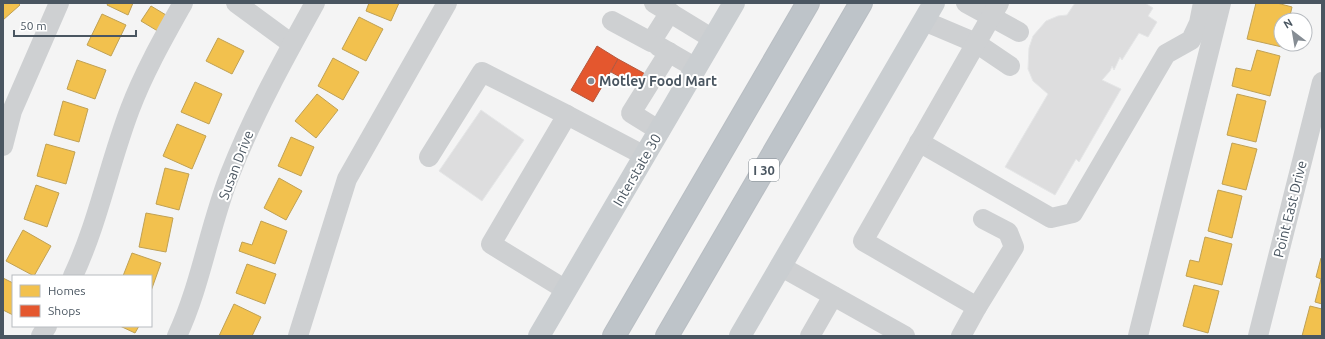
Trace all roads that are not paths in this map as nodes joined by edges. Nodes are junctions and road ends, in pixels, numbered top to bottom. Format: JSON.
{"nodes":[{"id":1,"x":59,"y":3,"type":"edge"},
{"id":2,"x":183,"y":3,"type":"edge"},
{"id":3,"x":236,"y":3,"type":"edge"},
{"id":4,"x":315,"y":3,"type":"edge"},
{"id":5,"x":447,"y":3,"type":"edge"},
{"id":6,"x":734,"y":3,"type":"edge"},
{"id":7,"x":808,"y":3,"type":"edge"},
{"id":8,"x":861,"y":3,"type":"edge"},
{"id":9,"x":966,"y":3,"type":"edge"},
{"id":10,"x":1203,"y":3,"type":"edge"},
{"id":11,"x":1221,"y":3,"type":"edge"},
{"id":12,"x":662,"y":8,"type":"edge"},
{"id":13,"x":996,"y":10,"type":"edge"},
{"id":14,"x":929,"y":12,"type":"edge"},
{"id":15,"x":612,"y":21,"type":"dead end"},
{"id":16,"x":1019,"y":32,"type":"dead end"},
{"id":17,"x":713,"y":39,"type":"junction"},
{"id":18,"x":651,"y":42,"type":"junction"},
{"id":19,"x":976,"y":43,"type":"junction"},
{"id":20,"x":292,"y":44,"type":"junction"},
{"id":21,"x":669,"y":52,"type":"junction"},
{"id":22,"x":1010,"y":66,"type":"dead end"},
{"id":23,"x":696,"y":68,"type":"junction"},
{"id":24,"x":1322,"y":82,"type":"edge"},
{"id":25,"x":567,"y":115,"type":"junction"},
{"id":26,"x":660,"y":130,"type":"junction"},
{"id":27,"x":919,"y":142,"type":"junction"},
{"id":28,"x":3,"y":146,"type":"edge"},
{"id":29,"x":645,"y":156,"type":"junction"},
{"id":30,"x":429,"y":157,"type":"dead end"},
{"id":31,"x":983,"y":219,"type":"dead end"},
{"id":32,"x":780,"y":266,"type":"junction"},
{"id":33,"x":73,"y":275,"type":"edge"},
{"id":34,"x":566,"y":290,"type":"junction"},
{"id":35,"x":833,"y":296,"type":"junction"},
{"id":36,"x":977,"y":307,"type":"junction"},
{"id":37,"x":46,"y":327,"type":"edge"},
{"id":38,"x":41,"y":336,"type":"edge"},
{"id":39,"x":177,"y":336,"type":"edge"},
{"id":40,"x":298,"y":336,"type":"edge"},
{"id":41,"x":539,"y":336,"type":"edge"},
{"id":42,"x":614,"y":336,"type":"edge"},
{"id":43,"x":667,"y":336,"type":"edge"},
{"id":44,"x":740,"y":336,"type":"edge"},
{"id":45,"x":810,"y":336,"type":"edge"},
{"id":46,"x":905,"y":336,"type":"edge"},
{"id":47,"x":961,"y":336,"type":"edge"},
{"id":48,"x":1138,"y":336,"type":"edge"},
{"id":49,"x":1258,"y":336,"type":"edge"}],
"edges":[{"from":1,"to":28,"type":"street"},
{"from":2,"to":33,"type":"street"},
{"from":3,"to":20,"type":"street"},
{"from":4,"to":20,"type":"street","name":"Susan Drive"},
{"from":5,"to":40,"type":"street"},
{"from":6,"to":17,"type":"main road","name":"Interstate 30"},
{"from":7,"to":42,"type":"highway"},
{"from":8,"to":43,"type":"highway","number":"I 30"},
{"from":9,"to":13,"type":"street"},
{"from":10,"to":27,"type":"street"},
{"from":11,"to":48,"type":"street"},
{"from":12,"to":17,"type":"street"},
{"from":12,"to":18,"type":"street"},
{"from":13,"to":16,"type":"street"},
{"from":13,"to":19,"type":"street"},
{"from":14,"to":19,"type":"street"},
{"from":14,"to":32,"type":"main road"},
{"from":15,"to":18,"type":"street"},
{"from":17,"to":23,"type":"main road","name":"Interstate 30"},
{"from":18,"to":21,"type":"street"},
{"from":19,"to":22,"type":"street"},
{"from":19,"to":27,"type":"street"},
{"from":20,"to":39,"type":"street","name":"Susan Drive"},
{"from":21,"to":23,"type":"street"},
{"from":21,"to":26,"type":"street"},
{"from":23,"to":26,"type":"main road","name":"Interstate 30"},
{"from":24,"to":49,"type":"street","name":"Point East Drive"},
{"from":25,"to":29,"type":"street"},
{"from":25,"to":30,"type":"street"},
{"from":25,"to":34,"type":"street"},
{"from":26,"to":29,"type":"main road","name":"Interstate 30"},
{"from":27,"to":36,"type":"street"},
{"from":29,"to":34,"type":"main road","name":"Interstate 30"},
{"from":31,"to":36,"type":"street"},
{"from":32,"to":35,"type":"street"},
{"from":32,"to":44,"type":"main road"},
{"from":34,"to":41,"type":"main road","name":"Interstate 30"},
{"from":35,"to":45,"type":"street"},
{"from":35,"to":46,"type":"street"},
{"from":36,"to":47,"type":"street"},
{"from":37,"to":38,"type":"street"}]}
